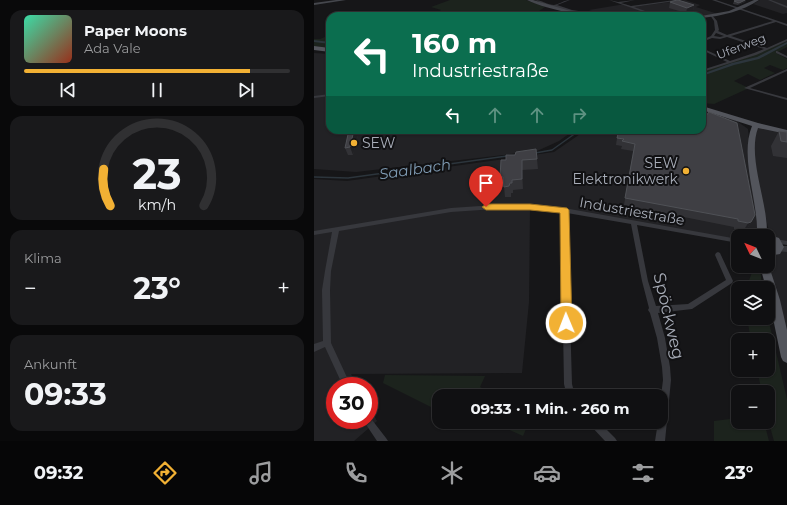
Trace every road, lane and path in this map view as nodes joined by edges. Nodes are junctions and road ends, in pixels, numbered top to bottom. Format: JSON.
{"nodes":[{"id":1,"x":344,"y":0,"type":"edge"},
{"id":2,"x":529,"y":0,"type":"edge"},
{"id":3,"x":536,"y":0,"type":"edge"},
{"id":4,"x":569,"y":0,"type":"edge"},
{"id":5,"x":610,"y":0,"type":"edge"},
{"id":6,"x":634,"y":0,"type":"edge"},
{"id":7,"x":681,"y":0,"type":"edge"},
{"id":8,"x":712,"y":0,"type":"edge"},
{"id":9,"x":756,"y":0,"type":"edge"},
{"id":10,"x":769,"y":0,"type":"edge"},
{"id":11,"x":617,"y":2,"type":"junction"},
{"id":12,"x":314,"y":4,"type":"edge"},
{"id":13,"x":553,"y":6,"type":"junction"},
{"id":14,"x":630,"y":6,"type":"junction"},
{"id":15,"x":787,"y":7,"type":"edge"},
{"id":16,"x":740,"y":8,"type":"junction"},
{"id":17,"x":566,"y":11,"type":"joint"},
{"id":18,"x":572,"y":12,"type":"edge"},
{"id":19,"x":576,"y":12,"type":"edge"},
{"id":20,"x":647,"y":12,"type":"edge"},
{"id":21,"x":711,"y":16,"type":"junction"},
{"id":22,"x":706,"y":17,"type":"edge"},
{"id":23,"x":776,"y":21,"type":"junction"},
{"id":24,"x":787,"y":21,"type":"edge"},
{"id":25,"x":781,"y":23,"type":"junction"},
{"id":26,"x":787,"y":25,"type":"edge"},
{"id":27,"x":716,"y":32,"type":"junction"},
{"id":28,"x":712,"y":36,"type":"junction"},
{"id":29,"x":728,"y":36,"type":"junction"},
{"id":30,"x":706,"y":39,"type":"edge"},
{"id":31,"x":787,"y":40,"type":"edge"},
{"id":32,"x":765,"y":48,"type":"junction"},
{"id":33,"x":314,"y":49,"type":"edge"},
{"id":34,"x":326,"y":50,"type":"edge"},
{"id":35,"x":706,"y":51,"type":"edge"},
{"id":36,"x":777,"y":52,"type":"dead end"},
{"id":37,"x":711,"y":53,"type":"junction"},
{"id":38,"x":706,"y":54,"type":"edge"},
{"id":39,"x":787,"y":57,"type":"edge"},
{"id":40,"x":730,"y":62,"type":"junction"},
{"id":41,"x":706,"y":69,"type":"edge"},
{"id":42,"x":787,"y":70,"type":"edge"},
{"id":43,"x":326,"y":96,"type":"edge"},
{"id":44,"x":314,"y":97,"type":"edge"},
{"id":45,"x":787,"y":99,"type":"edge"},
{"id":46,"x":706,"y":109,"type":"edge"},
{"id":47,"x":754,"y":128,"type":"junction"},
{"id":48,"x":787,"y":132,"type":"edge"},
{"id":49,"x":564,"y":210,"type":"junction"},
{"id":50,"x":634,"y":223,"type":"junction"},
{"id":51,"x":766,"y":229,"type":"edge"},
{"id":52,"x":336,"y":230,"type":"junction"},
{"id":53,"x":314,"y":233,"type":"edge"},
{"id":54,"x":731,"y":239,"type":"edge"},
{"id":55,"x":718,"y":255,"type":"dead end"},
{"id":56,"x":768,"y":273,"type":"edge"},
{"id":57,"x":652,"y":310,"type":"junction"},
{"id":58,"x":327,"y":343,"type":"junction"},
{"id":59,"x":314,"y":348,"type":"edge"},
{"id":60,"x":787,"y":358,"type":"edge"},
{"id":61,"x":343,"y":377,"type":"edge"},
{"id":62,"x":569,"y":389,"type":"edge"},
{"id":63,"x":374,"y":429,"type":"edge"},
{"id":64,"x":600,"y":429,"type":"edge"},
{"id":65,"x":383,"y":441,"type":"edge"},
{"id":66,"x":611,"y":441,"type":"edge"},
{"id":67,"x":660,"y":441,"type":"edge"}],
"edges":[{"from":1,"to":12,"type":"main road"},
{"from":2,"to":17,"type":"main road"},
{"from":3,"to":13,"type":"street"},
{"from":4,"to":13,"type":"street"},
{"from":5,"to":11,"type":"street"},
{"from":6,"to":11,"type":"street"},
{"from":7,"to":14,"type":"street"},
{"from":8,"to":16,"type":"street"},
{"from":9,"to":16,"type":"main road"},
{"from":10,"to":15,"type":"street"},
{"from":11,"to":14,"type":"street"},
{"from":13,"to":19,"type":"street"},
{"from":14,"to":20,"type":"street"},
{"from":16,"to":21,"type":"main road"},
{"from":16,"to":23,"type":"street"},
{"from":17,"to":18,"type":"main road"},
{"from":21,"to":22,"type":"main road"},
{"from":21,"to":27,"type":"street"},
{"from":23,"to":25,"type":"street"},
{"from":23,"to":29,"type":"street"},
{"from":24,"to":25,"type":"street"},
{"from":25,"to":26,"type":"street"},
{"from":27,"to":28,"type":"street"},
{"from":27,"to":29,"type":"street"},
{"from":28,"to":29,"type":"street"},
{"from":28,"to":30,"type":"street"},
{"from":29,"to":32,"type":"street"},
{"from":31,"to":32,"type":"street","name":"Uferweg"},
{"from":32,"to":40,"type":"street","name":"Uferweg"},
{"from":33,"to":34,"type":"main road"},
{"from":35,"to":37,"type":"street"},
{"from":36,"to":39,"type":"street"},
{"from":37,"to":38,"type":"street"},
{"from":37,"to":40,"type":"street"},
{"from":40,"to":41,"type":"street","name":"Uferweg"},
{"from":42,"to":45,"type":"street"},
{"from":43,"to":44,"type":"street"},
{"from":46,"to":47,"type":"main road"},
{"from":47,"to":48,"type":"main road"},
{"from":47,"to":51,"type":"main road"},
{"from":49,"to":50,"type":"street","name":"Industriestraße"},
{"from":49,"to":52,"type":"street","name":"Industriestraße"},
{"from":49,"to":62,"type":"street"},
{"from":50,"to":54,"type":"street","name":"Industriestraße"},
{"from":50,"to":57,"type":"street","name":"Spöckweg"},
{"from":52,"to":53,"type":"street","name":"Industriestraße"},
{"from":52,"to":58,"type":"street"},
{"from":55,"to":57,"type":"street"},
{"from":56,"to":60,"type":"main road"},
{"from":57,"to":67,"type":"street","name":"Spöckweg"},
{"from":58,"to":59,"type":"street"},
{"from":58,"to":61,"type":"street"},
{"from":63,"to":65,"type":"street"},
{"from":64,"to":66,"type":"street"}]}
